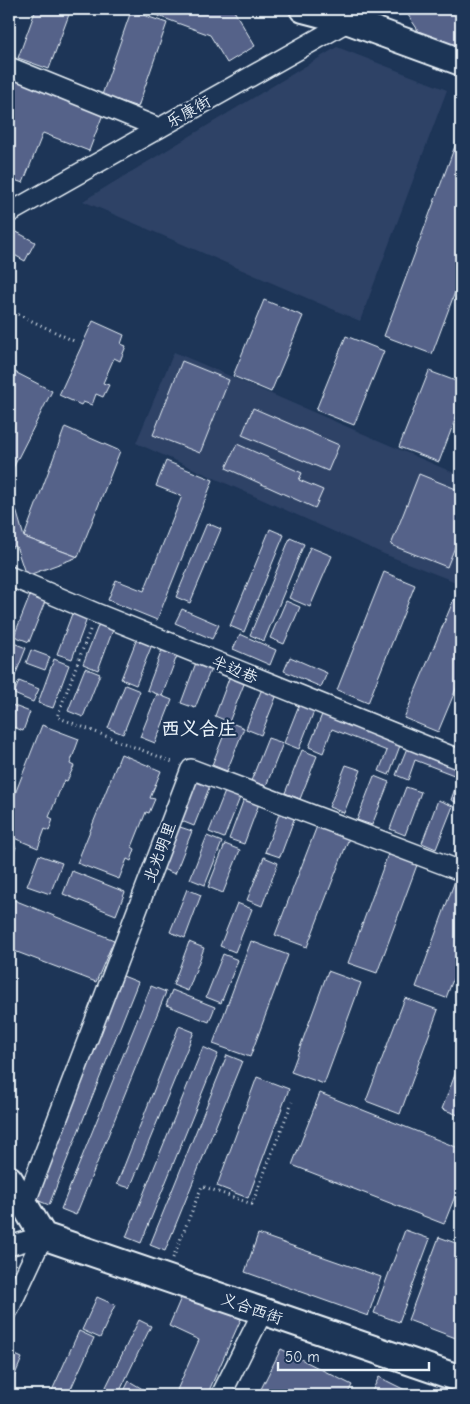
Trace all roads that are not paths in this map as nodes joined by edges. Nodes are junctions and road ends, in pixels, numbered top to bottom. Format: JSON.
{"nodes":[{"id":1,"x":303,"y":9,"type":"edge"},
{"id":2,"x":358,"y":15,"type":"edge"},
{"id":3,"x":461,"y":62,"type":"edge"},
{"id":4,"x":9,"y":68,"type":"edge"},
{"id":5,"x":159,"y":128,"type":"junction"},
{"id":6,"x":9,"y":213,"type":"edge"},
{"id":7,"x":9,"y":576,"type":"edge"},
{"id":8,"x":461,"y":760,"type":"edge"},
{"id":9,"x":461,"y":870,"type":"edge"},
{"id":10,"x":9,"y":1179,"type":"edge"},
{"id":11,"x":25,"y":1204,"type":"junction"},
{"id":12,"x":43,"y":1236,"type":"junction"},
{"id":13,"x":9,"y":1246,"type":"edge"},
{"id":14,"x":9,"y":1309,"type":"edge"},
{"id":15,"x":263,"y":1311,"type":"junction"},
{"id":16,"x":461,"y":1379,"type":"edge"},
{"id":17,"x":221,"y":1395,"type":"edge"}],
"edges":[{"from":1,"to":2,"type":"street"},
{"from":2,"to":3,"type":"street"},
{"from":2,"to":5,"type":"street","name":"乐康街"},
{"from":4,"to":5,"type":"street"},
{"from":5,"to":6,"type":"street","name":"乐康街"},
{"from":7,"to":8,"type":"street","name":"半边巷"},
{"from":9,"to":11,"type":"street","name":"北光明里"},
{"from":10,"to":11,"type":"street"},
{"from":11,"to":12,"type":"street"},
{"from":12,"to":13,"type":"street"},
{"from":12,"to":14,"type":"street"},
{"from":12,"to":15,"type":"street","name":"义合西街"},
{"from":15,"to":16,"type":"street","name":"义合西街"},
{"from":15,"to":17,"type":"street"}]}
